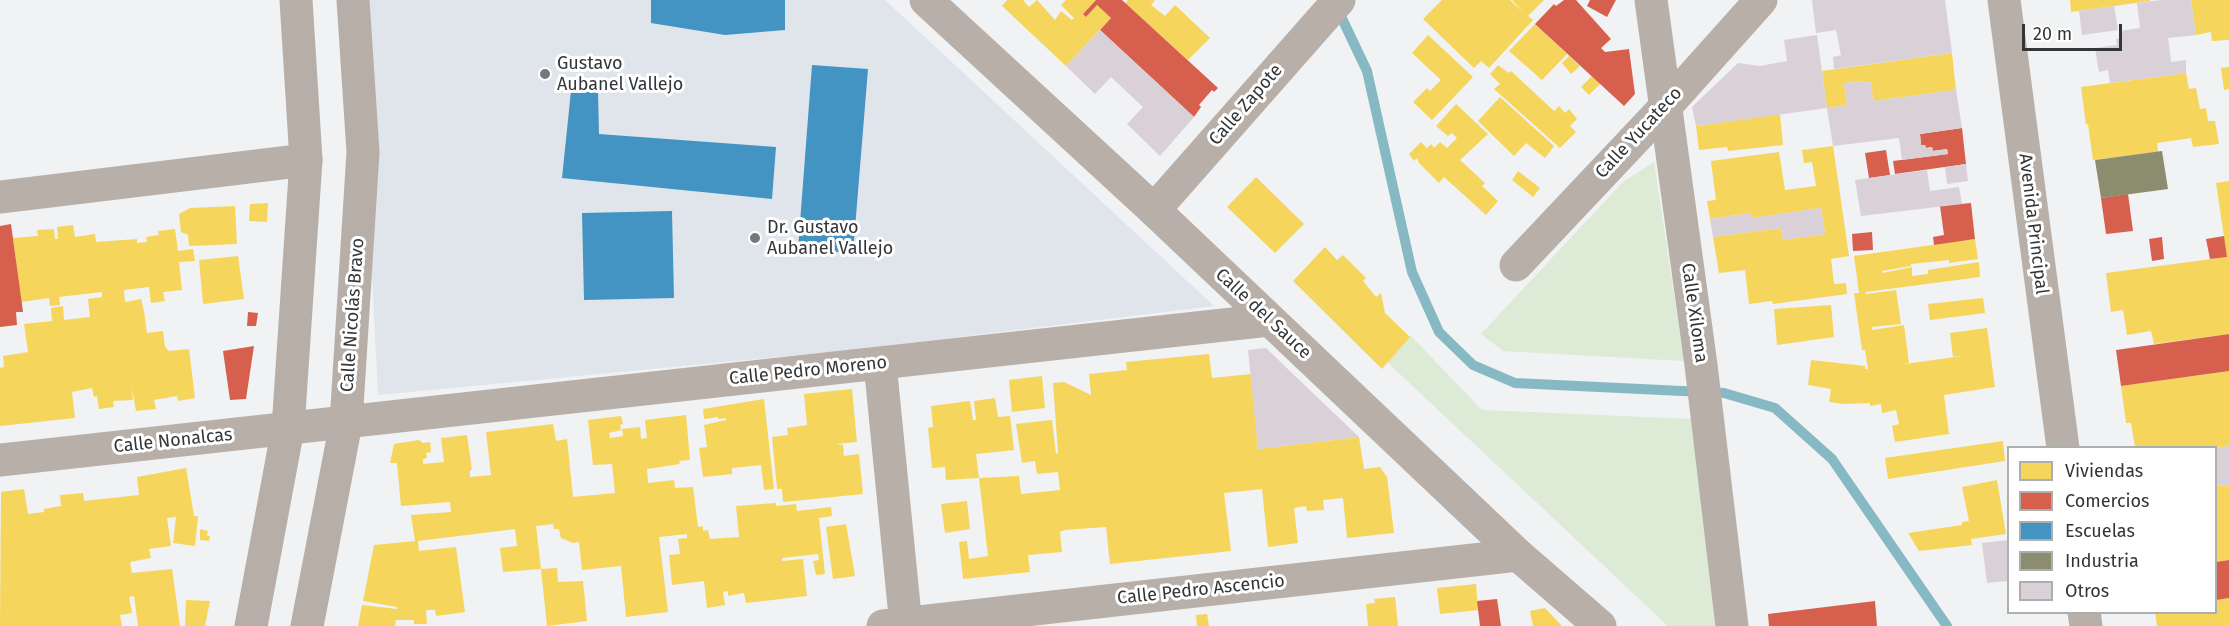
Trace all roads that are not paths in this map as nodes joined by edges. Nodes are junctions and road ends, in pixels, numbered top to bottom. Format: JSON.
{"nodes":[{"id":1,"x":296,"y":0,"type":"edge"},
{"id":2,"x":353,"y":0,"type":"edge"},
{"id":3,"x":926,"y":0,"type":"edge"},
{"id":4,"x":1651,"y":0,"type":"edge"},
{"id":5,"x":1761,"y":0,"type":"edge"},
{"id":6,"x":2004,"y":0,"type":"edge"},
{"id":7,"x":1330,"y":10,"type":"edge"},
{"id":8,"x":1667,"y":105,"type":"junction"},
{"id":9,"x":306,"y":159,"type":"junction"},
{"id":10,"x":0,"y":197,"type":"edge"},
{"id":11,"x":1154,"y":210,"type":"junction"},
{"id":12,"x":1516,"y":265,"type":"dead end"},
{"id":13,"x":1269,"y":320,"type":"junction"},
{"id":14,"x":880,"y":363,"type":"junction"},
{"id":15,"x":346,"y":423,"type":"junction"},
{"id":16,"x":288,"y":428,"type":"junction"},
{"id":17,"x":2063,"y":446,"type":"edge"},
{"id":18,"x":0,"y":460,"type":"edge"},
{"id":19,"x":1518,"y":555,"type":"junction"},
{"id":20,"x":898,"y":625,"type":"edge"},
{"id":21,"x":251,"y":626,"type":"edge"},
{"id":22,"x":307,"y":626,"type":"edge"},
{"id":23,"x":1600,"y":626,"type":"edge"},
{"id":24,"x":1732,"y":626,"type":"edge"}],
"edges":[{"from":1,"to":9,"type":"main road"},
{"from":2,"to":15,"type":"main road","name":"Calle Nicolás Bravo"},
{"from":3,"to":11,"type":"street","name":"Calle del Sauce"},
{"from":4,"to":8,"type":"street","name":"Calle Xiloma"},
{"from":5,"to":8,"type":"street","name":"Calle Yucateco"},
{"from":6,"to":17,"type":"street","name":"Avenida Principal"},
{"from":7,"to":11,"type":"street","name":"Calle Zapote"},
{"from":8,"to":12,"type":"street","name":"Calle Yucateco"},
{"from":8,"to":24,"type":"street","name":"Calle Xiloma"},
{"from":9,"to":10,"type":"street"},
{"from":9,"to":16,"type":"main road"},
{"from":11,"to":13,"type":"street","name":"Calle del Sauce"},
{"from":13,"to":14,"type":"street","name":"Calle Pedro Moreno"},
{"from":13,"to":19,"type":"street","name":"Calle del Sauce"},
{"from":14,"to":15,"type":"street","name":"Calle Pedro Moreno"},
{"from":14,"to":20,"type":"street"},
{"from":15,"to":16,"type":"street","name":"Calle Nonalcas"},
{"from":15,"to":22,"type":"main road","name":"Calle Nicolás Bravo"},
{"from":16,"to":18,"type":"street","name":"Calle Nonalcas"},
{"from":16,"to":21,"type":"main road"},
{"from":19,"to":20,"type":"street","name":"Calle Pedro Ascencio"},
{"from":19,"to":23,"type":"street","name":"Calle del Sauce"}]}
